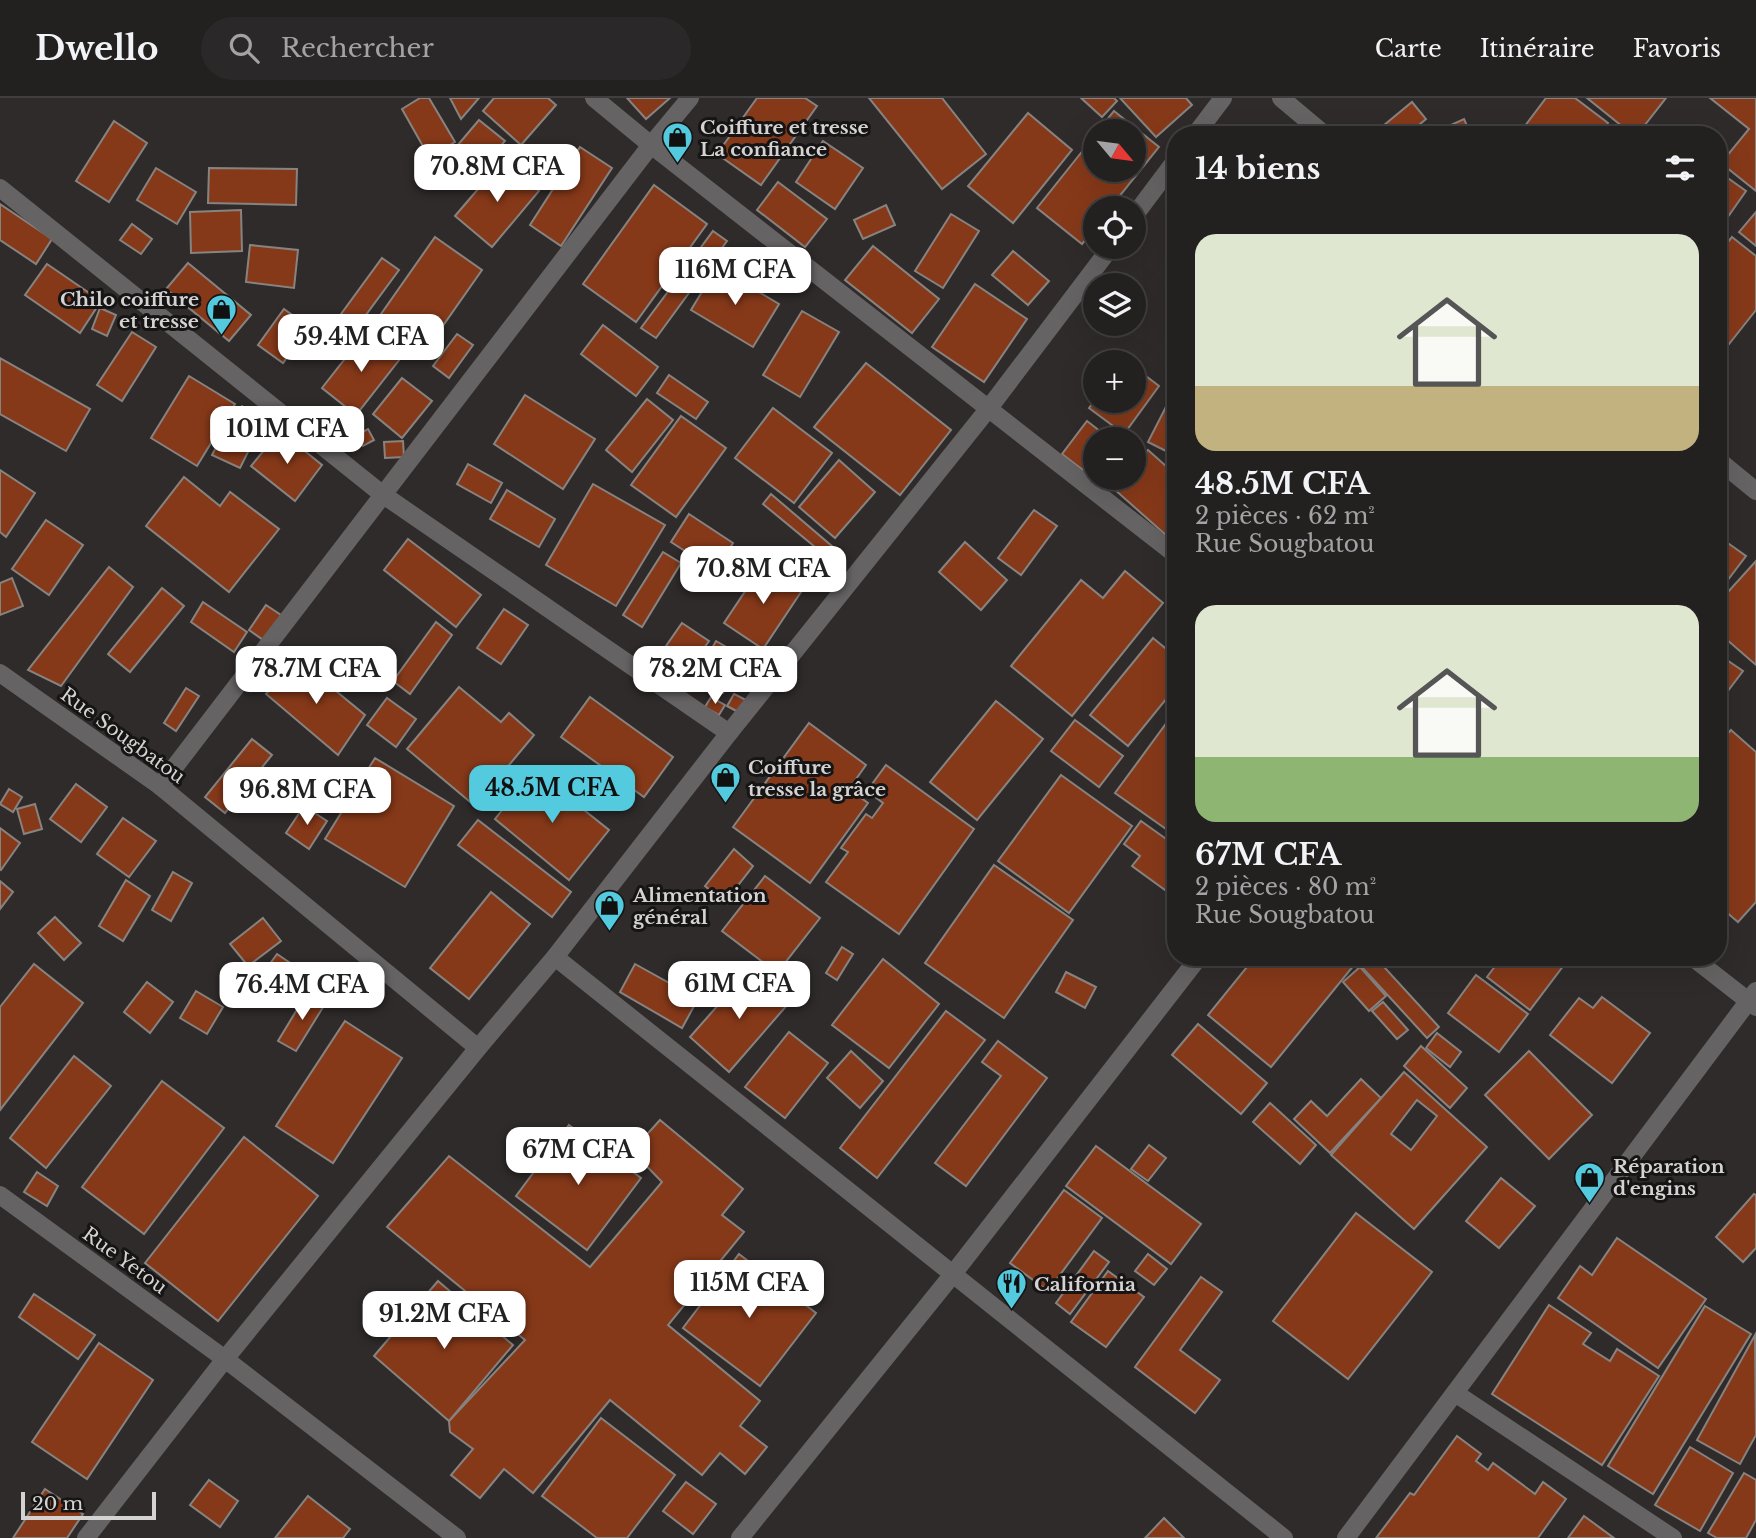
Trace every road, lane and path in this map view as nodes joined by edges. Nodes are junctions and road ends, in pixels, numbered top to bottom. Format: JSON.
{"nodes":[{"id":1,"x":594,"y":98,"type":"edge"},
{"id":2,"x":690,"y":98,"type":"edge"},
{"id":3,"x":1223,"y":98,"type":"edge"},
{"id":4,"x":1281,"y":98,"type":"edge"},
{"id":5,"x":1202,"y":126,"type":"edge"},
{"id":6,"x":1314,"y":126,"type":"edge"},
{"id":7,"x":651,"y":145,"type":"junction"},
{"id":8,"x":1167,"y":172,"type":"edge"},
{"id":9,"x":0,"y":188,"type":"edge"},
{"id":10,"x":1146,"y":200,"type":"edge"},
{"id":11,"x":1102,"y":259,"type":"edge"},
{"id":12,"x":989,"y":408,"type":"junction"},
{"id":13,"x":1727,"y":467,"type":"edge"},
{"id":14,"x":1756,"y":491,"type":"edge"},
{"id":15,"x":382,"y":494,"type":"junction"},
{"id":16,"x":1167,"y":548,"type":"edge"},
{"id":17,"x":0,"y":673,"type":"edge"},
{"id":18,"x":729,"y":733,"type":"junction"},
{"id":19,"x":160,"y":786,"type":"junction"},
{"id":20,"x":555,"y":957,"type":"junction"},
{"id":21,"x":1192,"y":966,"type":"edge"},
{"id":22,"x":1705,"y":966,"type":"edge"},
{"id":23,"x":1753,"y":1000,"type":"edge"},
{"id":24,"x":478,"y":1048,"type":"junction"},
{"id":25,"x":0,"y":1195,"type":"edge"},
{"id":26,"x":953,"y":1274,"type":"junction"},
{"id":27,"x":225,"y":1359,"type":"junction"},
{"id":28,"x":1455,"y":1392,"type":"junction"},
{"id":29,"x":86,"y":1538,"type":"edge"},
{"id":30,"x":457,"y":1538,"type":"edge"},
{"id":31,"x":740,"y":1538,"type":"edge"},
{"id":32,"x":1284,"y":1538,"type":"edge"},
{"id":33,"x":1346,"y":1538,"type":"edge"},
{"id":34,"x":1673,"y":1538,"type":"edge"}],
"edges":[{"from":1,"to":7,"type":"street"},
{"from":2,"to":7,"type":"street"},
{"from":3,"to":5,"type":"street"},
{"from":4,"to":6,"type":"street"},
{"from":7,"to":12,"type":"street"},
{"from":7,"to":15,"type":"street"},
{"from":8,"to":10,"type":"street"},
{"from":9,"to":15,"type":"street"},
{"from":11,"to":12,"type":"street"},
{"from":12,"to":16,"type":"street"},
{"from":12,"to":18,"type":"street"},
{"from":13,"to":14,"type":"street"},
{"from":15,"to":18,"type":"street"},
{"from":15,"to":19,"type":"street"},
{"from":17,"to":19,"type":"street","name":"Rue Sougbatou"},
{"from":18,"to":20,"type":"street"},
{"from":19,"to":24,"type":"street","name":"Rue Sougbatou"},
{"from":20,"to":24,"type":"street"},
{"from":20,"to":26,"type":"street"},
{"from":21,"to":26,"type":"street"},
{"from":22,"to":23,"type":"street"},
{"from":23,"to":28,"type":"street"},
{"from":24,"to":27,"type":"street"},
{"from":25,"to":27,"type":"street","name":"Rue Yetou"},
{"from":26,"to":31,"type":"street"},
{"from":26,"to":32,"type":"street"},
{"from":27,"to":29,"type":"street"},
{"from":27,"to":30,"type":"street","name":"Rue Yetou"},
{"from":28,"to":33,"type":"street"},
{"from":28,"to":34,"type":"street"}]}
